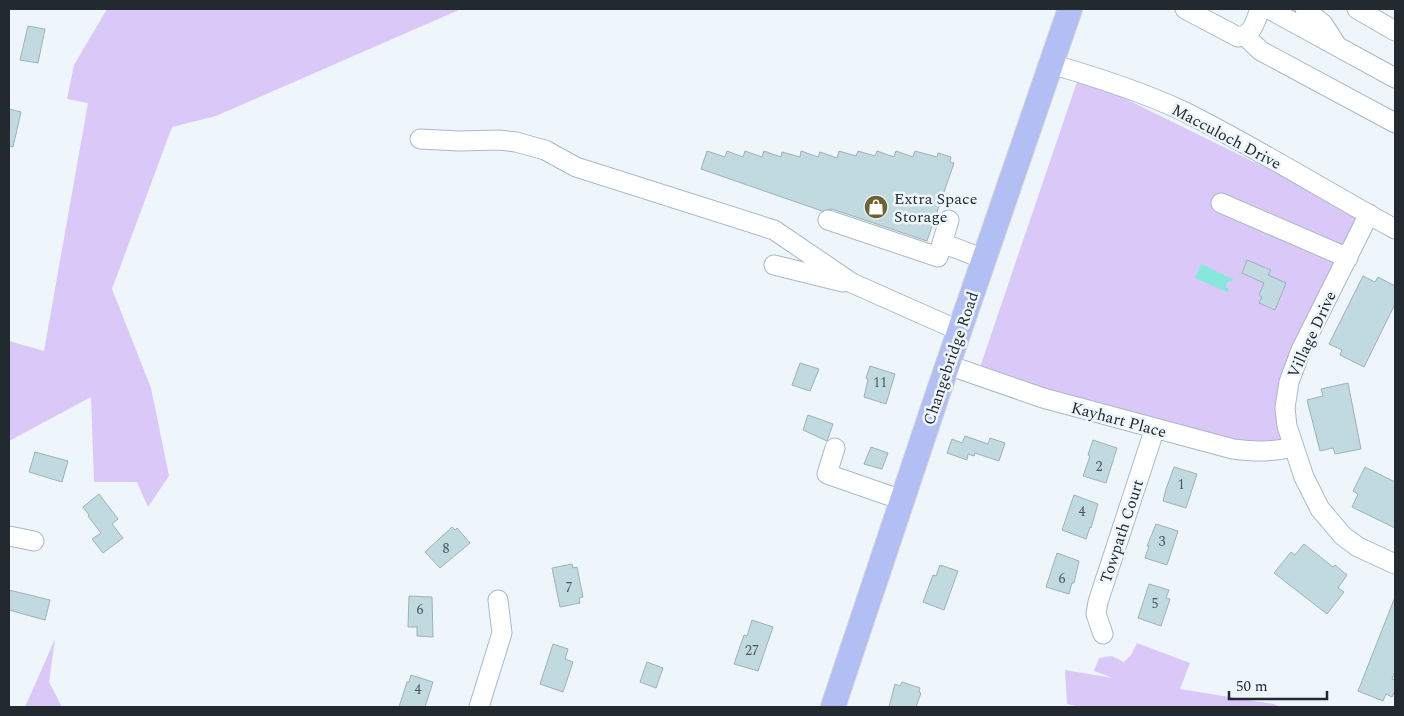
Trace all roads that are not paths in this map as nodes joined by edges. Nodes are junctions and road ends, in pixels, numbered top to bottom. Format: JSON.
{"nodes":[{"id":1,"x":1070,"y":9,"type":"edge"},
{"id":2,"x":1186,"y":9,"type":"edge"},
{"id":3,"x":1260,"y":9,"type":"edge"},
{"id":4,"x":1269,"y":9,"type":"edge"},
{"id":5,"x":1357,"y":9,"type":"edge"},
{"id":6,"x":1300,"y":10,"type":"edge"},
{"id":7,"x":1395,"y":31,"type":"edge"},
{"id":8,"x":1245,"y":36,"type":"junction"},
{"id":9,"x":1337,"y":47,"type":"junction"},
{"id":10,"x":1051,"y":64,"type":"junction"},
{"id":11,"x":1395,"y":78,"type":"edge"},
{"id":12,"x":1395,"y":123,"type":"edge"},
{"id":13,"x":420,"y":139,"type":"dead end"},
{"id":14,"x":1221,"y":203,"type":"dead end"},
{"id":15,"x":1369,"y":214,"type":"junction"},
{"id":16,"x":828,"y":220,"type":"dead end"},
{"id":17,"x":949,"y":220,"type":"dead end"},
{"id":18,"x":1395,"y":229,"type":"edge"},
{"id":19,"x":942,"y":243,"type":"junction"},
{"id":20,"x":1348,"y":258,"type":"junction"},
{"id":21,"x":984,"y":259,"type":"junction"},
{"id":22,"x":774,"y":265,"type":"dead end"},
{"id":23,"x":852,"y":284,"type":"junction"},
{"id":24,"x":960,"y":331,"type":"junction"},
{"id":25,"x":948,"y":365,"type":"junction"},
{"id":26,"x":1155,"y":428,"type":"junction"},
{"id":27,"x":1294,"y":447,"type":"junction"},
{"id":28,"x":835,"y":448,"type":"dead end"},
{"id":29,"x":902,"y":500,"type":"junction"},
{"id":30,"x":9,"y":536,"type":"edge"},
{"id":31,"x":34,"y":540,"type":"dead end"},
{"id":32,"x":1395,"y":564,"type":"edge"},
{"id":33,"x":498,"y":600,"type":"dead end"},
{"id":34,"x":1103,"y":634,"type":"dead end"},
{"id":35,"x":479,"y":707,"type":"edge"},
{"id":36,"x":833,"y":707,"type":"edge"}],
"edges":[{"from":1,"to":10,"type":"main road","name":"Changebridge Road"},
{"from":2,"to":8,"type":"street"},
{"from":3,"to":8,"type":"street"},
{"from":4,"to":9,"type":"street"},
{"from":5,"to":7,"type":"street"},
{"from":6,"to":9,"type":"street"},
{"from":8,"to":12,"type":"street"},
{"from":9,"to":11,"type":"street"},
{"from":10,"to":15,"type":"street","name":"Macculoch Drive"},
{"from":10,"to":21,"type":"main road","name":"Changebridge Road"},
{"from":13,"to":23,"type":"street"},
{"from":14,"to":20,"type":"street"},
{"from":15,"to":18,"type":"street","name":"Macculoch Drive"},
{"from":15,"to":20,"type":"street","name":"Village Drive"},
{"from":16,"to":19,"type":"street"},
{"from":17,"to":19,"type":"street"},
{"from":19,"to":21,"type":"street"},
{"from":20,"to":27,"type":"street","name":"Village Drive"},
{"from":21,"to":24,"type":"main road","name":"Changebridge Road"},
{"from":22,"to":23,"type":"street"},
{"from":23,"to":24,"type":"street"},
{"from":24,"to":25,"type":"main road","name":"Changebridge Road"},
{"from":25,"to":26,"type":"street","name":"Kayhart Place"},
{"from":25,"to":29,"type":"main road","name":"Changebridge Road"},
{"from":26,"to":27,"type":"street","name":"Kayhart Place"},
{"from":26,"to":34,"type":"street","name":"Towpath Court"},
{"from":27,"to":32,"type":"street","name":"Village Drive"},
{"from":28,"to":29,"type":"street"},
{"from":29,"to":36,"type":"main road","name":"Changebridge Road"},
{"from":30,"to":31,"type":"street"},
{"from":33,"to":35,"type":"street"}]}
